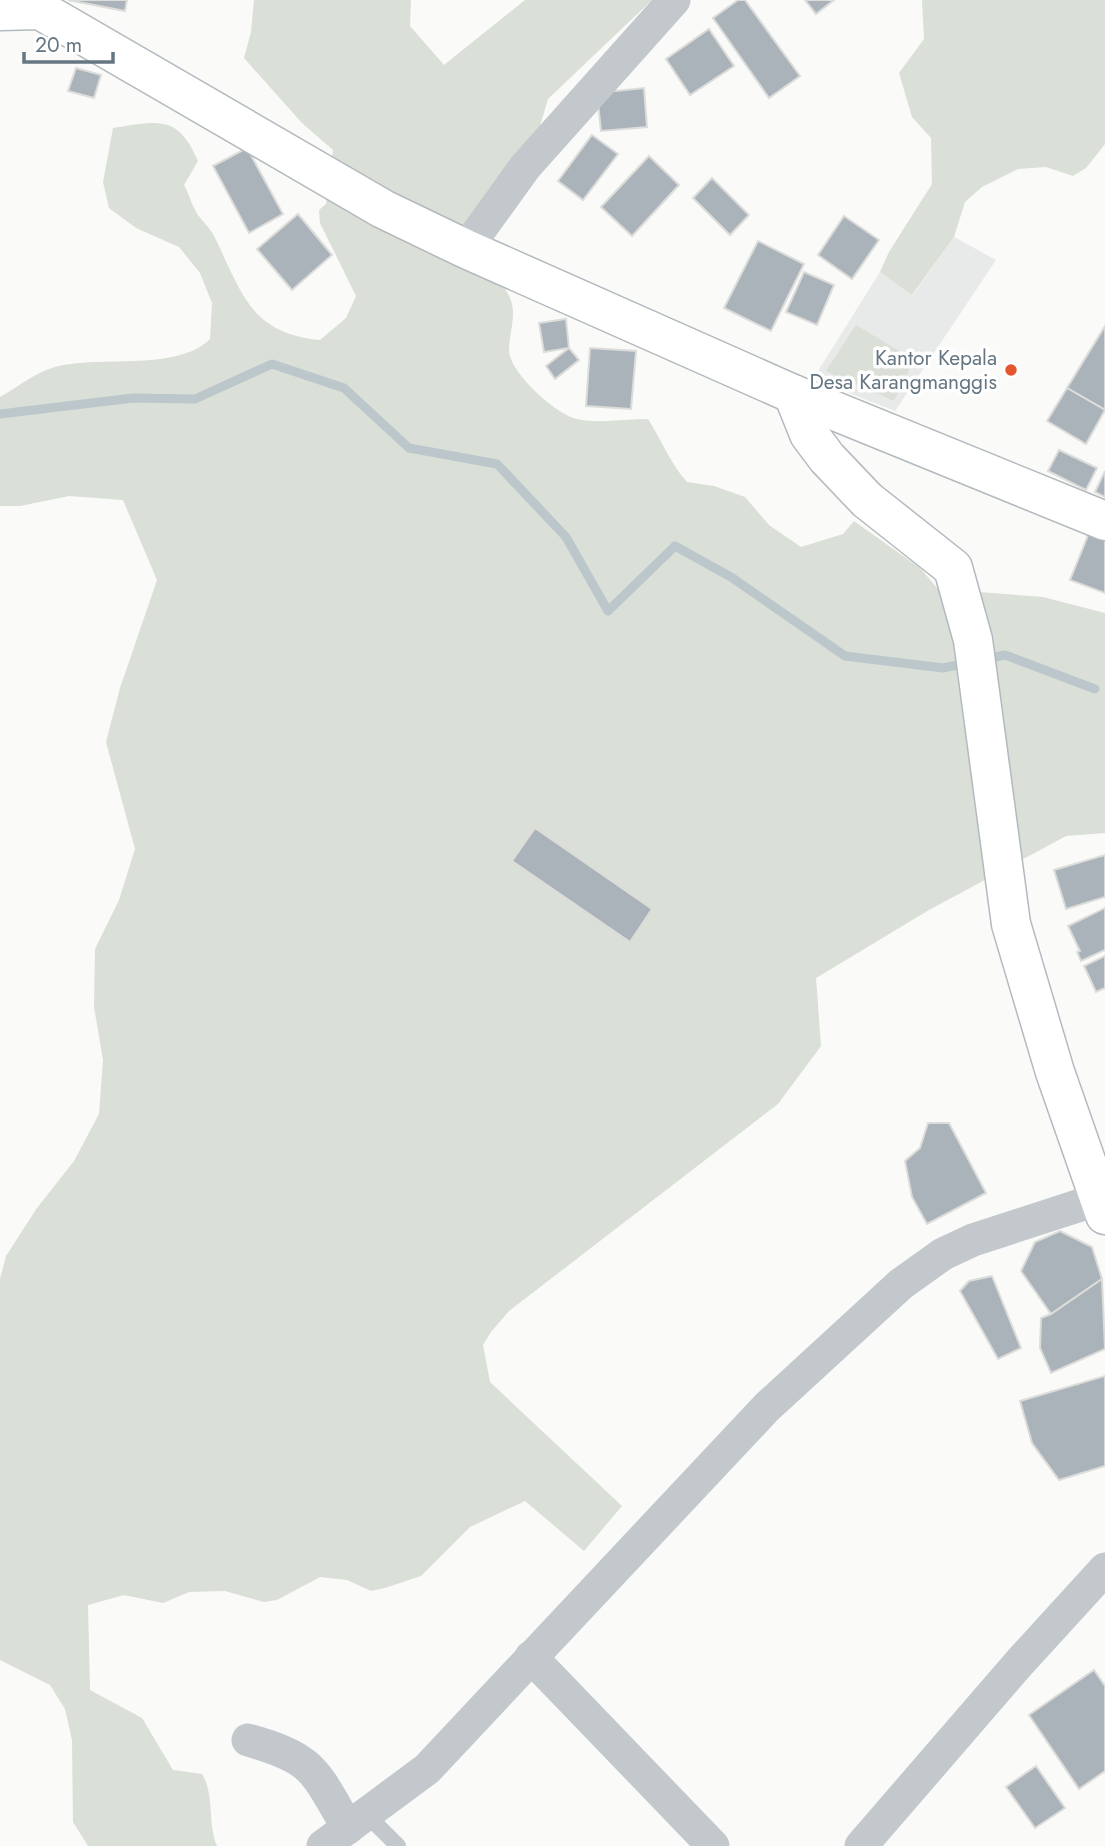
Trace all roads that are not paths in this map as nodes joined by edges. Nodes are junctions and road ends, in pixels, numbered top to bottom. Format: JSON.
{"nodes":[{"id":1,"x":674,"y":0,"type":"edge"},
{"id":2,"x":42,"y":5,"type":"edge"},
{"id":3,"x":0,"y":11,"type":"edge"},
{"id":4,"x":466,"y":249,"type":"junction"},
{"id":5,"x":793,"y":394,"type":"junction"},
{"id":6,"x":1105,"y":521,"type":"edge"},
{"id":7,"x":1102,"y":1207,"type":"edge"},
{"id":8,"x":1105,"y":1569,"type":"edge"},
{"id":9,"x":531,"y":1657,"type":"junction"},
{"id":10,"x":248,"y":1740,"type":"dead end"},
{"id":11,"x":346,"y":1830,"type":"edge"},
{"id":12,"x":398,"y":1846,"type":"edge"},
{"id":13,"x":713,"y":1846,"type":"edge"},
{"id":14,"x":861,"y":1846,"type":"edge"}],
"edges":[{"from":1,"to":4,"type":"street"},
{"from":2,"to":3,"type":"street"},
{"from":2,"to":4,"type":"street"},
{"from":4,"to":5,"type":"street"},
{"from":5,"to":6,"type":"street"},
{"from":5,"to":7,"type":"street"},
{"from":7,"to":9,"type":"street"},
{"from":8,"to":14,"type":"street"},
{"from":9,"to":11,"type":"street"},
{"from":9,"to":13,"type":"street"},
{"from":10,"to":11,"type":"street"},
{"from":11,"to":12,"type":"lane"}]}
